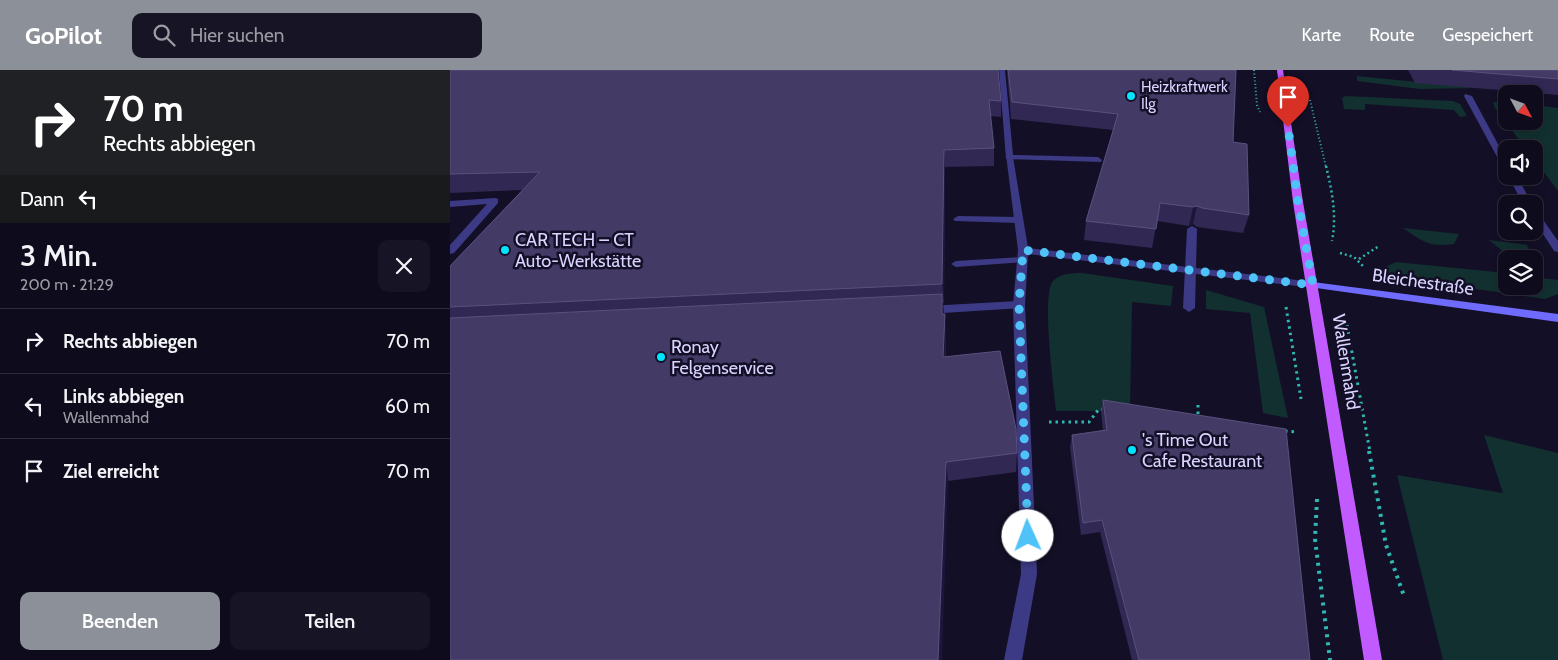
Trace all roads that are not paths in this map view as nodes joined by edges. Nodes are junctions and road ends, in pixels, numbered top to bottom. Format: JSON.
{"nodes":[{"id":1,"x":1002,"y":70,"type":"edge"},
{"id":2,"x":1280,"y":70,"type":"edge"},
{"id":3,"x":1468,"y":96,"type":"edge"},
{"id":4,"x":1498,"y":152,"type":"edge"},
{"id":5,"x":1008,"y":157,"type":"junction"},
{"id":6,"x":1098,"y":160,"type":"dead end"},
{"id":7,"x":450,"y":204,"type":"edge"},
{"id":8,"x":958,"y":219,"type":"dead end"},
{"id":9,"x":1018,"y":220,"type":"junction"},
{"id":10,"x":1543,"y":226,"type":"edge"},
{"id":11,"x":1192,"y":229,"type":"edge"},
{"id":12,"x":1558,"y":248,"type":"edge"},
{"id":13,"x":450,"y":251,"type":"edge"},
{"id":14,"x":1022,"y":255,"type":"junction"},
{"id":15,"x":956,"y":264,"type":"dead end"},
{"id":16,"x":1190,"y":270,"type":"junction"},
{"id":17,"x":1313,"y":285,"type":"junction"},
{"id":18,"x":1019,"y":305,"type":"junction"},
{"id":19,"x":1190,"y":308,"type":"dead end"},
{"id":20,"x":919,"y":310,"type":"edge"},
{"id":21,"x":1558,"y":318,"type":"edge"},
{"id":22,"x":1013,"y":660,"type":"edge"},
{"id":23,"x":1373,"y":660,"type":"edge"}],
"edges":[{"from":1,"to":5,"type":"street"},
{"from":2,"to":17,"type":"main road","name":"Wallenmahd"},
{"from":3,"to":4,"type":"street"},
{"from":5,"to":6,"type":"street"},
{"from":5,"to":9,"type":"street"},
{"from":7,"to":13,"type":"street"},
{"from":8,"to":9,"type":"street"},
{"from":9,"to":14,"type":"street"},
{"from":10,"to":12,"type":"street"},
{"from":11,"to":16,"type":"street"},
{"from":14,"to":15,"type":"street"},
{"from":14,"to":16,"type":"street"},
{"from":14,"to":18,"type":"street"},
{"from":16,"to":17,"type":"street"},
{"from":16,"to":19,"type":"street"},
{"from":17,"to":21,"type":"main road","name":"Bleichestraße"},
{"from":17,"to":23,"type":"main road","name":"Wallenmahd"},
{"from":18,"to":20,"type":"street"},
{"from":18,"to":22,"type":"street"}]}
